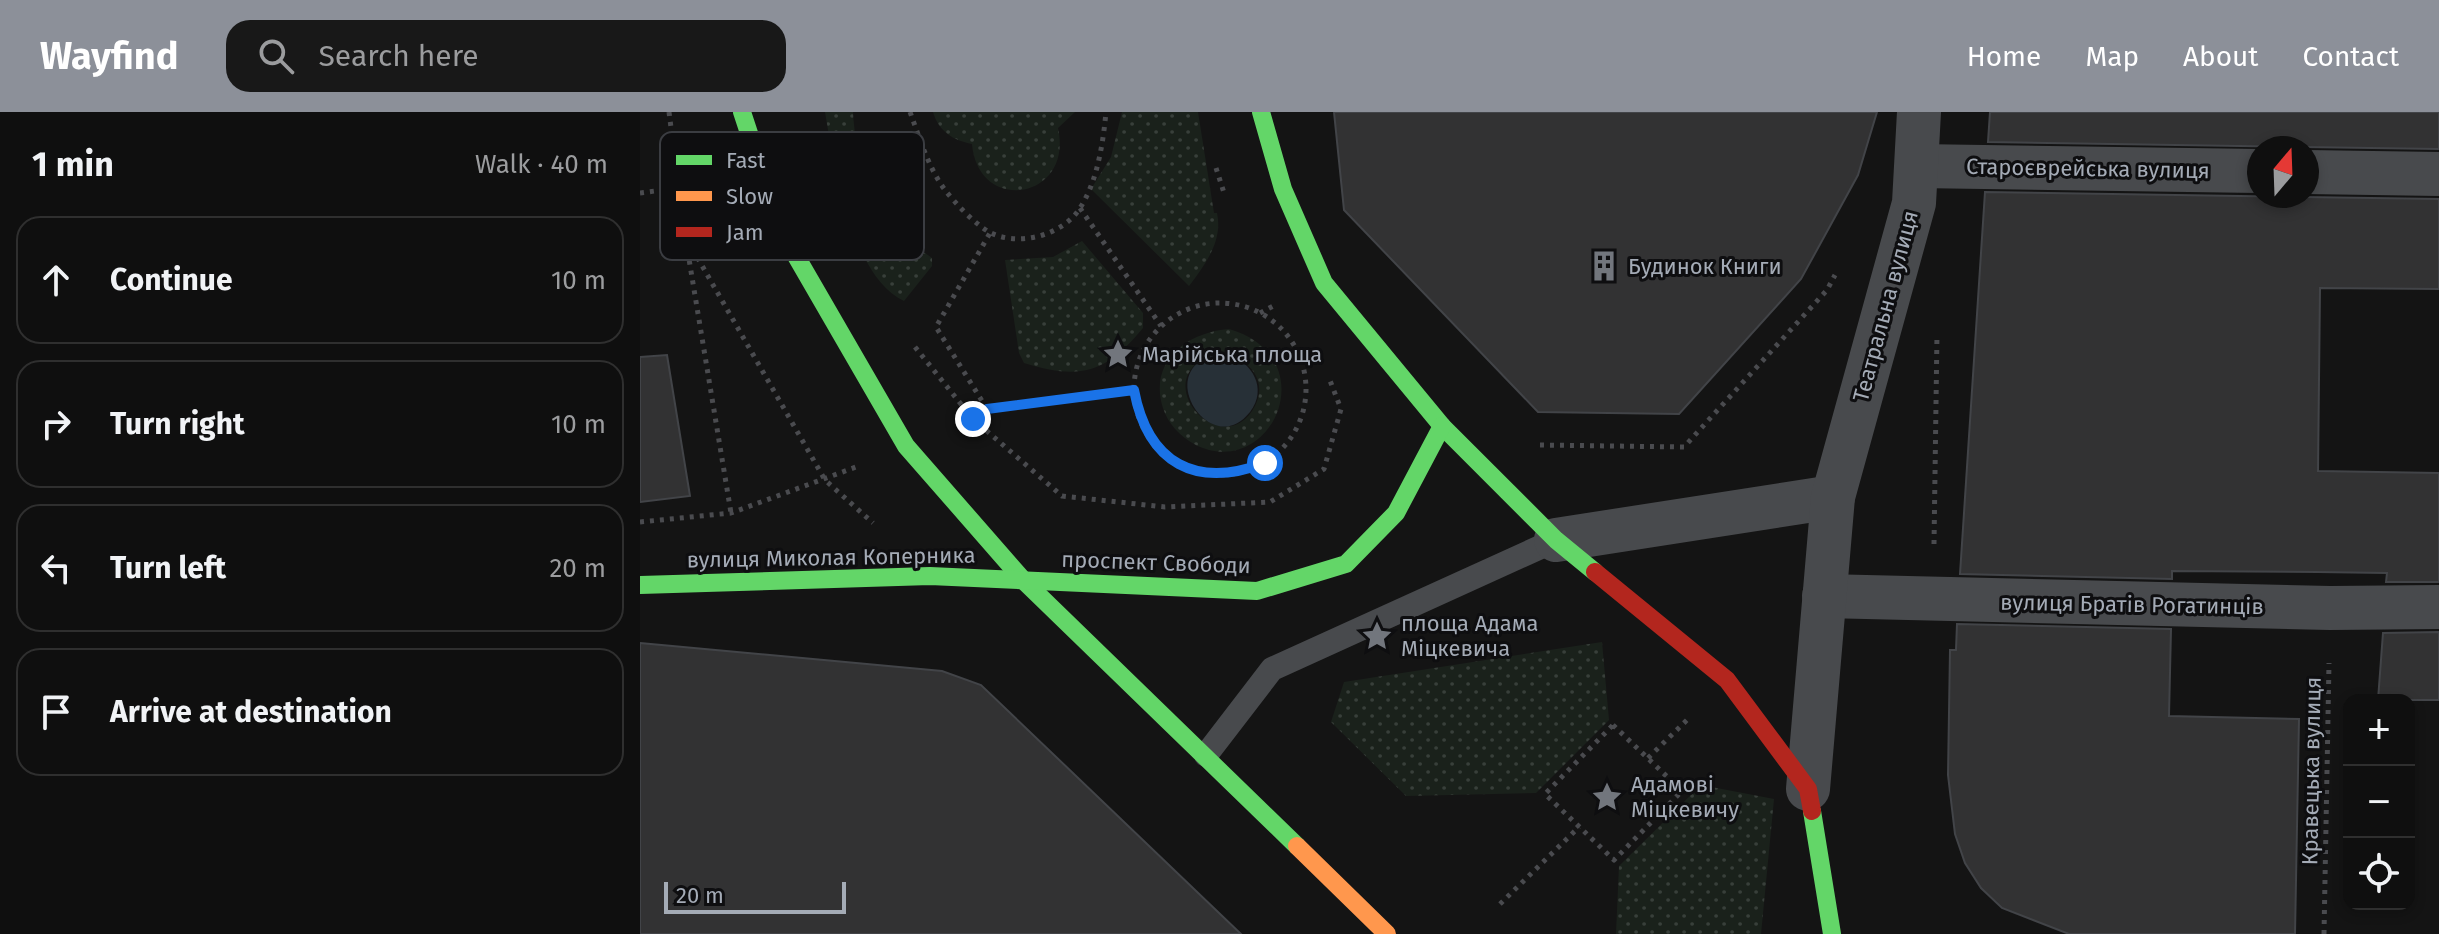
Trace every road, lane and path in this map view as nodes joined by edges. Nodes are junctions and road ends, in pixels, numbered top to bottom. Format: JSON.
{"nodes":[{"id":1,"x":669,"y":112,"type":"edge"},
{"id":2,"x":742,"y":112,"type":"edge"},
{"id":3,"x":910,"y":112,"type":"edge"},
{"id":4,"x":1106,"y":112,"type":"edge"},
{"id":5,"x":1261,"y":112,"type":"edge"},
{"id":6,"x":1919,"y":112,"type":"edge"},
{"id":7,"x":671,"y":132,"type":"edge"},
{"id":8,"x":749,"y":132,"type":"edge"},
{"id":9,"x":917,"y":132,"type":"edge"},
{"id":10,"x":924,"y":150,"type":"edge"},
{"id":11,"x":1214,"y":158,"type":"dead end"},
{"id":12,"x":1917,"y":166,"type":"junction"},
{"id":13,"x":2247,"y":171,"type":"edge"},
{"id":14,"x":2319,"y":172,"type":"edge"},
{"id":15,"x":2439,"y":174,"type":"edge"},
{"id":16,"x":660,"y":190,"type":"edge"},
{"id":17,"x":640,"y":193,"type":"edge"},
{"id":18,"x":1228,"y":201,"type":"dead end"},
{"id":19,"x":1080,"y":208,"type":"junction"},
{"id":20,"x":990,"y":233,"type":"junction"},
{"id":21,"x":689,"y":260,"type":"edge"},
{"id":22,"x":699,"y":260,"type":"edge"},
{"id":23,"x":798,"y":260,"type":"edge"},
{"id":24,"x":1841,"y":262,"type":"dead end"},
{"id":25,"x":1275,"y":289,"type":"dead end"},
{"id":26,"x":1281,"y":302,"type":"dead end"},
{"id":27,"x":1161,"y":326,"type":"junction"},
{"id":28,"x":1937,"y":333,"type":"dead end"},
{"id":29,"x":1325,"y":367,"type":"dead end"},
{"id":30,"x":1134,"y":390,"type":"junction"},
{"id":31,"x":987,"y":409,"type":"junction"},
{"id":32,"x":1442,"y":426,"type":"junction"},
{"id":33,"x":1536,"y":445,"type":"dead end"},
{"id":34,"x":1833,"y":497,"type":"junction"},
{"id":35,"x":731,"y":513,"type":"junction"},
{"id":36,"x":640,"y":522,"type":"edge"},
{"id":37,"x":1556,"y":540,"type":"junction"},
{"id":38,"x":1024,"y":581,"type":"junction"},
{"id":39,"x":640,"y":585,"type":"edge"},
{"id":40,"x":1824,"y":596,"type":"junction"},
{"id":41,"x":1934,"y":600,"type":"junction"},
{"id":42,"x":2439,"y":607,"type":"edge"},
{"id":43,"x":2330,"y":608,"type":"junction"},
{"id":44,"x":1206,"y":755,"type":"junction"},
{"id":45,"x":1808,"y":789,"type":"junction"},
{"id":46,"x":1579,"y":827,"type":"junction"},
{"id":47,"x":1500,"y":904,"type":"dead end"},
{"id":48,"x":1387,"y":934,"type":"edge"},
{"id":49,"x":1832,"y":934,"type":"edge"},
{"id":50,"x":2324,"y":934,"type":"edge"}],
"edges":[{"from":1,"to":7,"type":"path"},
{"from":2,"to":8,"type":"main road"},
{"from":3,"to":9,"type":"path"},
{"from":4,"to":19,"type":"path"},
{"from":5,"to":32,"type":"main road"},
{"from":6,"to":12,"type":"street","name":"Театральна вулиця"},
{"from":10,"to":20,"type":"path"},
{"from":11,"to":18,"type":"path"},
{"from":12,"to":13,"type":"street","name":"Староєврейська вулиця"},
{"from":12,"to":34,"type":"street","name":"Театральна вулиця"},
{"from":14,"to":15,"type":"street"},
{"from":16,"to":17,"type":"path"},
{"from":19,"to":20,"type":"path"},
{"from":19,"to":27,"type":"path"},
{"from":20,"to":31,"type":"path"},
{"from":21,"to":35,"type":"path"},
{"from":22,"to":35,"type":"path"},
{"from":23,"to":38,"type":"main road"},
{"from":24,"to":33,"type":"path"},
{"from":25,"to":26,"type":"path"},
{"from":27,"to":30,"type":"path"},
{"from":27,"to":30,"type":"path"},
{"from":28,"to":41,"type":"path"},
{"from":29,"to":31,"type":"path"},
{"from":30,"to":31,"type":"path"},
{"from":32,"to":37,"type":"main road"},
{"from":32,"to":38,"type":"main road","name":"проспект Свободи"},
{"from":34,"to":37,"type":"street"},
{"from":34,"to":40,"type":"street","name":"Театральна вулиця"},
{"from":35,"to":36,"type":"path"},
{"from":37,"to":44,"type":"lane"},
{"from":37,"to":45,"type":"main road"},
{"from":38,"to":39,"type":"main road","name":"вулиця Миколая Коперника"},
{"from":38,"to":44,"type":"main road"},
{"from":40,"to":41,"type":"street","name":"вулиця Братів Рогатинців"},
{"from":40,"to":45,"type":"street","name":"Театральна вулиця"},
{"from":41,"to":43,"type":"street","name":"вулиця Братів Рогатинців"},
{"from":42,"to":43,"type":"street","name":"вулиця Братів Рогатинців"},
{"from":43,"to":50,"type":"path","name":"Кравецька вулиця"},
{"from":44,"to":48,"type":"main road"},
{"from":45,"to":49,"type":"main road"},
{"from":46,"to":46,"type":"path"},
{"from":46,"to":47,"type":"path"}]}
